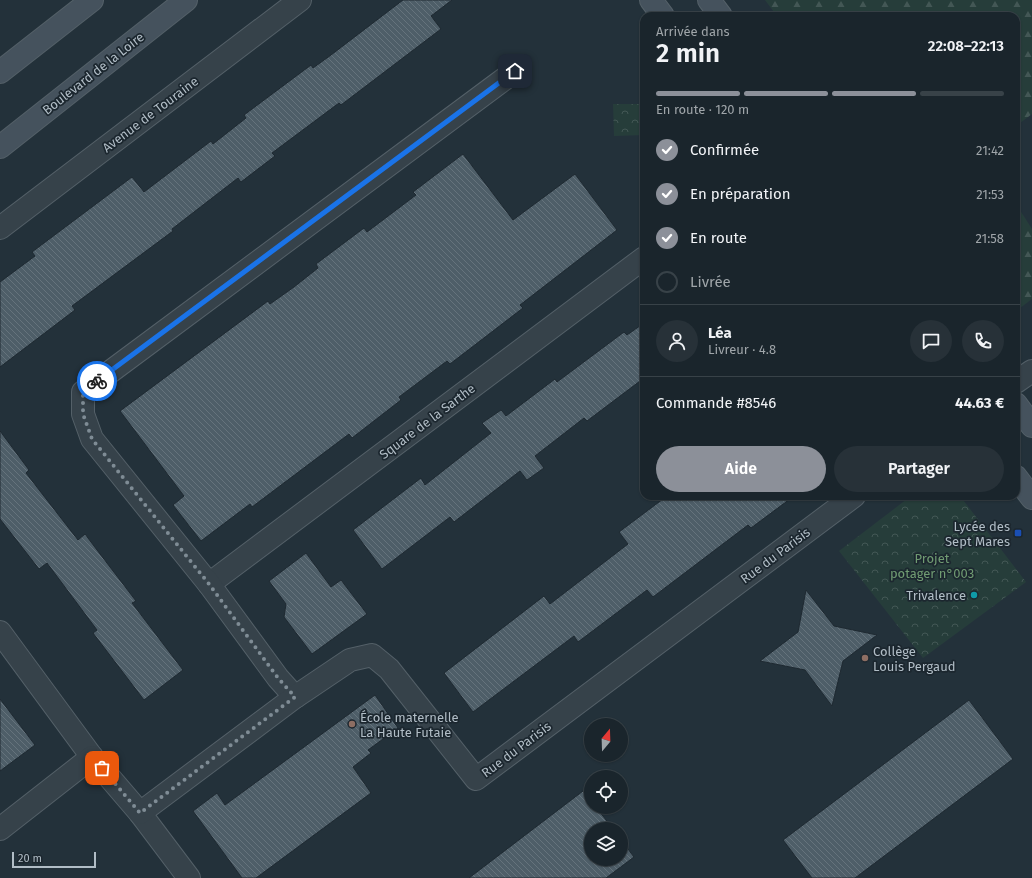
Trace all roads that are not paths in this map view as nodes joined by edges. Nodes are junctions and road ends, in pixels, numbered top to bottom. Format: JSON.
{"nodes":[{"id":1,"x":92,"y":0,"type":"edge"},
{"id":2,"x":186,"y":0,"type":"edge"},
{"id":3,"x":300,"y":0,"type":"edge"},
{"id":4,"x":651,"y":0,"type":"edge"},
{"id":5,"x":709,"y":0,"type":"edge"},
{"id":6,"x":660,"y":12,"type":"edge"},
{"id":7,"x":718,"y":12,"type":"edge"},
{"id":8,"x":515,"y":71,"type":"dead end"},
{"id":9,"x":0,"y":72,"type":"edge"},
{"id":10,"x":0,"y":147,"type":"edge"},
{"id":11,"x":0,"y":228,"type":"edge"},
{"id":12,"x":640,"y":261,"type":"edge"},
{"id":13,"x":1032,"y":371,"type":"edge"},
{"id":14,"x":1020,"y":379,"type":"edge"},
{"id":15,"x":1020,"y":410,"type":"edge"},
{"id":16,"x":1032,"y":426,"type":"edge"},
{"id":17,"x":1020,"y":482,"type":"edge"},
{"id":18,"x":1032,"y":498,"type":"edge"},
{"id":19,"x":849,"y":500,"type":"edge"},
{"id":20,"x":209,"y":584,"type":"junction"},
{"id":21,"x":0,"y":632,"type":"edge"},
{"id":22,"x":295,"y":697,"type":"junction"},
{"id":23,"x":92,"y":757,"type":"junction"},
{"id":24,"x":140,"y":813,"type":"junction"},
{"id":25,"x":0,"y":830,"type":"edge"},
{"id":26,"x":189,"y":878,"type":"edge"}],
"edges":[{"from":1,"to":9,"type":"street"},
{"from":2,"to":10,"type":"street","name":"Boulevard de la Loire"},
{"from":3,"to":11,"type":"street","name":"Avenue de Touraine"},
{"from":4,"to":6,"type":"street"},
{"from":5,"to":7,"type":"street"},
{"from":8,"to":20,"type":"street"},
{"from":12,"to":20,"type":"street","name":"Square de la Sarthe"},
{"from":13,"to":14,"type":"street"},
{"from":15,"to":16,"type":"street"},
{"from":17,"to":18,"type":"street"},
{"from":19,"to":22,"type":"street","name":"Rue du Parisis"},
{"from":20,"to":22,"type":"street"},
{"from":21,"to":23,"type":"street"},
{"from":22,"to":24,"type":"street","name":"Rue du Parisis"},
{"from":23,"to":24,"type":"street"},
{"from":23,"to":25,"type":"street"},
{"from":24,"to":26,"type":"street"}]}
